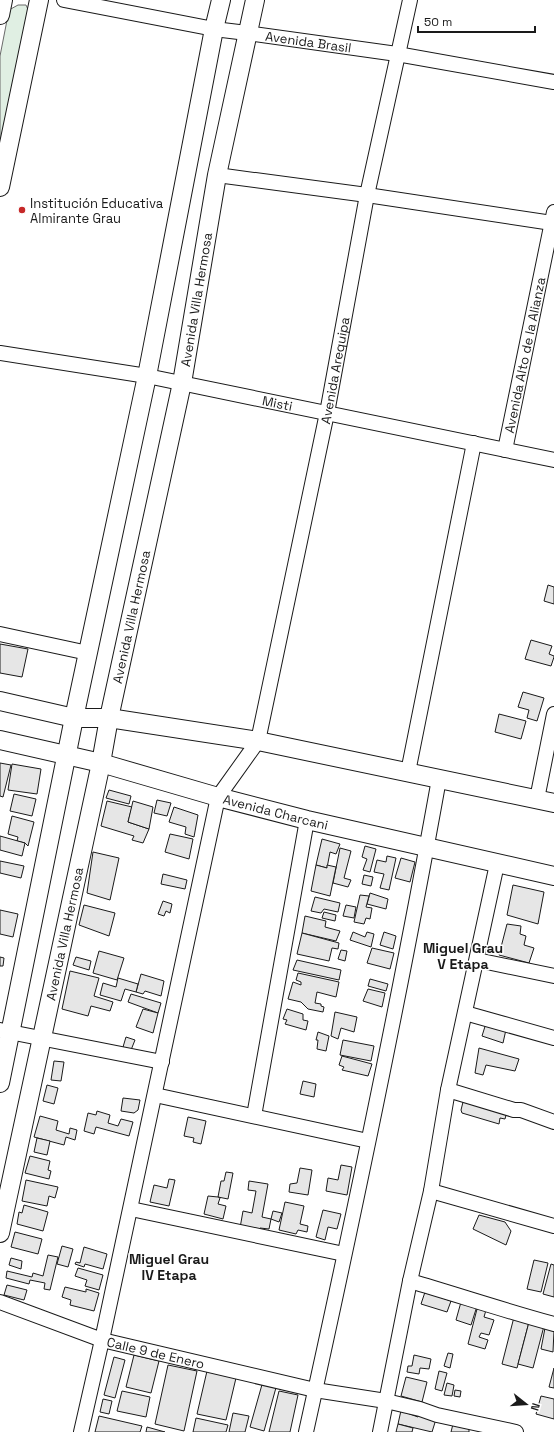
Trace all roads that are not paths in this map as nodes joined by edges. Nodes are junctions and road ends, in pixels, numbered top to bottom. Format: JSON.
{"nodes":[{"id":1,"x":3,"y":0,"type":"edge"},
{"id":2,"x":39,"y":0,"type":"edge"},
{"id":3,"x":64,"y":0,"type":"edge"},
{"id":4,"x":221,"y":0,"type":"edge"},
{"id":5,"x":255,"y":0,"type":"edge"},
{"id":6,"x":410,"y":0,"type":"edge"},
{"id":7,"x":0,"y":15,"type":"edge"},
{"id":8,"x":214,"y":29,"type":"junction"},
{"id":9,"x":247,"y":33,"type":"junction"},
{"id":10,"x":397,"y":54,"type":"junction"},
{"id":11,"x":554,"y":82,"type":"edge"},
{"id":12,"x":217,"y":175,"type":"junction"},
{"id":13,"x":0,"y":187,"type":"edge"},
{"id":14,"x":367,"y":195,"type":"junction"},
{"id":15,"x":553,"y":217,"type":"edge"},
{"id":16,"x":0,"y":353,"type":"edge"},
{"id":17,"x":147,"y":376,"type":"junction"},
{"id":18,"x":182,"y":383,"type":"junction"},
{"id":19,"x":327,"y":413,"type":"junction"},
{"id":20,"x":474,"y":443,"type":"junction"},
{"id":21,"x":505,"y":450,"type":"junction"},
{"id":22,"x":554,"y":460,"type":"edge"},
{"id":23,"x":0,"y":634,"type":"edge"},
{"id":24,"x":88,"y":653,"type":"junction"},
{"id":25,"x":0,"y":701,"type":"edge"},
{"id":26,"x":554,"y":714,"type":"edge"},
{"id":27,"x":74,"y":718,"type":"junction"},
{"id":28,"x":109,"y":718,"type":"junction"},
{"id":29,"x":0,"y":740,"type":"edge"},
{"id":30,"x":258,"y":741,"type":"junction"},
{"id":31,"x":67,"y":755,"type":"junction"},
{"id":32,"x":101,"y":763,"type":"junction"},
{"id":33,"x":408,"y":772,"type":"junction"},
{"id":34,"x":439,"y":779,"type":"junction"},
{"id":35,"x":218,"y":797,"type":"junction"},
{"id":36,"x":546,"y":801,"type":"edge"},
{"id":37,"x":307,"y":820,"type":"junction"},
{"id":38,"x":426,"y":847,"type":"junction"},
{"id":39,"x":497,"y":864,"type":"junction"},
{"id":40,"x":554,"y":876,"type":"edge"},
{"id":41,"x":477,"y":960,"type":"junction"},
{"id":42,"x":554,"y":976,"type":"edge"},
{"id":43,"x":465,"y":1013,"type":"junction"},
{"id":44,"x":6,"y":1031,"type":"edge"},
{"id":45,"x":42,"y":1038,"type":"junction"},
{"id":46,"x":554,"y":1038,"type":"edge"},
{"id":47,"x":162,"y":1062,"type":"junction"},
{"id":48,"x":0,"y":1083,"type":"edge"},
{"id":49,"x":448,"y":1090,"type":"junction"},
{"id":50,"x":155,"y":1095,"type":"junction"},
{"id":51,"x":254,"y":1116,"type":"junction"},
{"id":52,"x":554,"y":1122,"type":"edge"},
{"id":53,"x":368,"y":1141,"type":"junction"},
{"id":54,"x":431,"y":1192,"type":"junction"},
{"id":55,"x":130,"y":1209,"type":"junction"},
{"id":56,"x":554,"y":1226,"type":"edge"},
{"id":57,"x":0,"y":1233,"type":"edge"},
{"id":58,"x":344,"y":1254,"type":"junction"},
{"id":59,"x":410,"y":1281,"type":"junction"},
{"id":60,"x":0,"y":1302,"type":"edge"},
{"id":61,"x":554,"y":1324,"type":"edge"},
{"id":62,"x":102,"y":1340,"type":"junction"},
{"id":63,"x":315,"y":1390,"type":"junction"},
{"id":64,"x":386,"y":1401,"type":"junction"},
{"id":65,"x":480,"y":1428,"type":"edge"},
{"id":66,"x":81,"y":1432,"type":"edge"},
{"id":67,"x":306,"y":1432,"type":"edge"},
{"id":68,"x":380,"y":1432,"type":"edge"},
{"id":69,"x":516,"y":1432,"type":"edge"}],
"edges":[{"from":1,"to":7,"type":"street"},
{"from":2,"to":13,"type":"street"},
{"from":3,"to":8,"type":"street","name":"Avenida Brasil"},
{"from":4,"to":8,"type":"street"},
{"from":5,"to":9,"type":"street","name":"Avenida Villa Hermosa"},
{"from":6,"to":10,"type":"street","name":"Avenida Arequipa"},
{"from":8,"to":9,"type":"street","name":"Avenida Brasil"},
{"from":8,"to":17,"type":"street"},
{"from":9,"to":10,"type":"street","name":"Avenida Brasil"},
{"from":9,"to":12,"type":"street","name":"Avenida Villa Hermosa"},
{"from":10,"to":11,"type":"street","name":"Avenida Brasil"},
{"from":10,"to":14,"type":"street","name":"Avenida Arequipa"},
{"from":12,"to":14,"type":"street"},
{"from":12,"to":18,"type":"street","name":"Avenida Villa Hermosa"},
{"from":14,"to":15,"type":"street"},
{"from":14,"to":19,"type":"street","name":"Avenida Arequipa"},
{"from":15,"to":21,"type":"street","name":"Avenida Alto de la Alianza"},
{"from":16,"to":17,"type":"street","name":"Misti"},
{"from":17,"to":18,"type":"street","name":"Misti"},
{"from":17,"to":24,"type":"street"},
{"from":18,"to":19,"type":"street","name":"Misti"},
{"from":18,"to":28,"type":"street","name":"Avenida Villa Hermosa"},
{"from":19,"to":20,"type":"street","name":"Misti"},
{"from":19,"to":30,"type":"street","name":"Avenida Arequipa"},
{"from":20,"to":21,"type":"street","name":"Misti"},
{"from":20,"to":33,"type":"street"},
{"from":21,"to":22,"type":"street","name":"Misti"},
{"from":23,"to":24,"type":"street"},
{"from":24,"to":27,"type":"street"},
{"from":25,"to":27,"type":"street"},
{"from":26,"to":36,"type":"street"},
{"from":27,"to":28,"type":"street"},
{"from":27,"to":31,"type":"street"},
{"from":28,"to":30,"type":"street"},
{"from":28,"to":32,"type":"street","name":"Avenida Villa Hermosa"},
{"from":29,"to":31,"type":"street","name":"Avenida Charcani"},
{"from":30,"to":33,"type":"street"},
{"from":30,"to":35,"type":"street"},
{"from":31,"to":32,"type":"street","name":"Avenida Charcani"},
{"from":31,"to":44,"type":"street"},
{"from":32,"to":35,"type":"street","name":"Avenida Charcani"},
{"from":32,"to":45,"type":"street","name":"Avenida Villa Hermosa"},
{"from":33,"to":34,"type":"street"},
{"from":34,"to":36,"type":"street"},
{"from":34,"to":38,"type":"street"},
{"from":35,"to":37,"type":"street","name":"Avenida Charcani"},
{"from":35,"to":47,"type":"street"},
{"from":37,"to":38,"type":"street","name":"Avenida Charcani"},
{"from":37,"to":51,"type":"street"},
{"from":38,"to":39,"type":"street","name":"Avenida Charcani"},
{"from":38,"to":53,"type":"street"},
{"from":39,"to":40,"type":"street","name":"Avenida Charcani"},
{"from":39,"to":41,"type":"street"},
{"from":41,"to":42,"type":"street"},
{"from":41,"to":43,"type":"street"},
{"from":43,"to":46,"type":"street"},
{"from":43,"to":49,"type":"street"},
{"from":44,"to":45,"type":"street"},
{"from":44,"to":48,"type":"street"},
{"from":45,"to":47,"type":"street"},
{"from":45,"to":57,"type":"street","name":"Avenida Villa Hermosa"},
{"from":47,"to":50,"type":"street"},
{"from":49,"to":52,"type":"street"},
{"from":49,"to":54,"type":"street"},
{"from":50,"to":51,"type":"street"},
{"from":50,"to":55,"type":"street"},
{"from":51,"to":53,"type":"street"},
{"from":53,"to":58,"type":"street"},
{"from":54,"to":56,"type":"street"},
{"from":54,"to":59,"type":"street"},
{"from":55,"to":58,"type":"street"},
{"from":55,"to":62,"type":"street"},
{"from":58,"to":63,"type":"street"},
{"from":59,"to":61,"type":"street"},
{"from":59,"to":64,"type":"street"},
{"from":60,"to":62,"type":"street","name":"Calle 9 de Enero"},
{"from":62,"to":63,"type":"street","name":"Calle 9 de Enero"},
{"from":62,"to":66,"type":"street"},
{"from":63,"to":64,"type":"street","name":"Calle 9 de Enero"},
{"from":63,"to":67,"type":"street"},
{"from":64,"to":65,"type":"street","name":"Calle 9 de Enero"},
{"from":64,"to":68,"type":"street"},
{"from":65,"to":69,"type":"street","name":"Calle 9 de Enero"}]}
